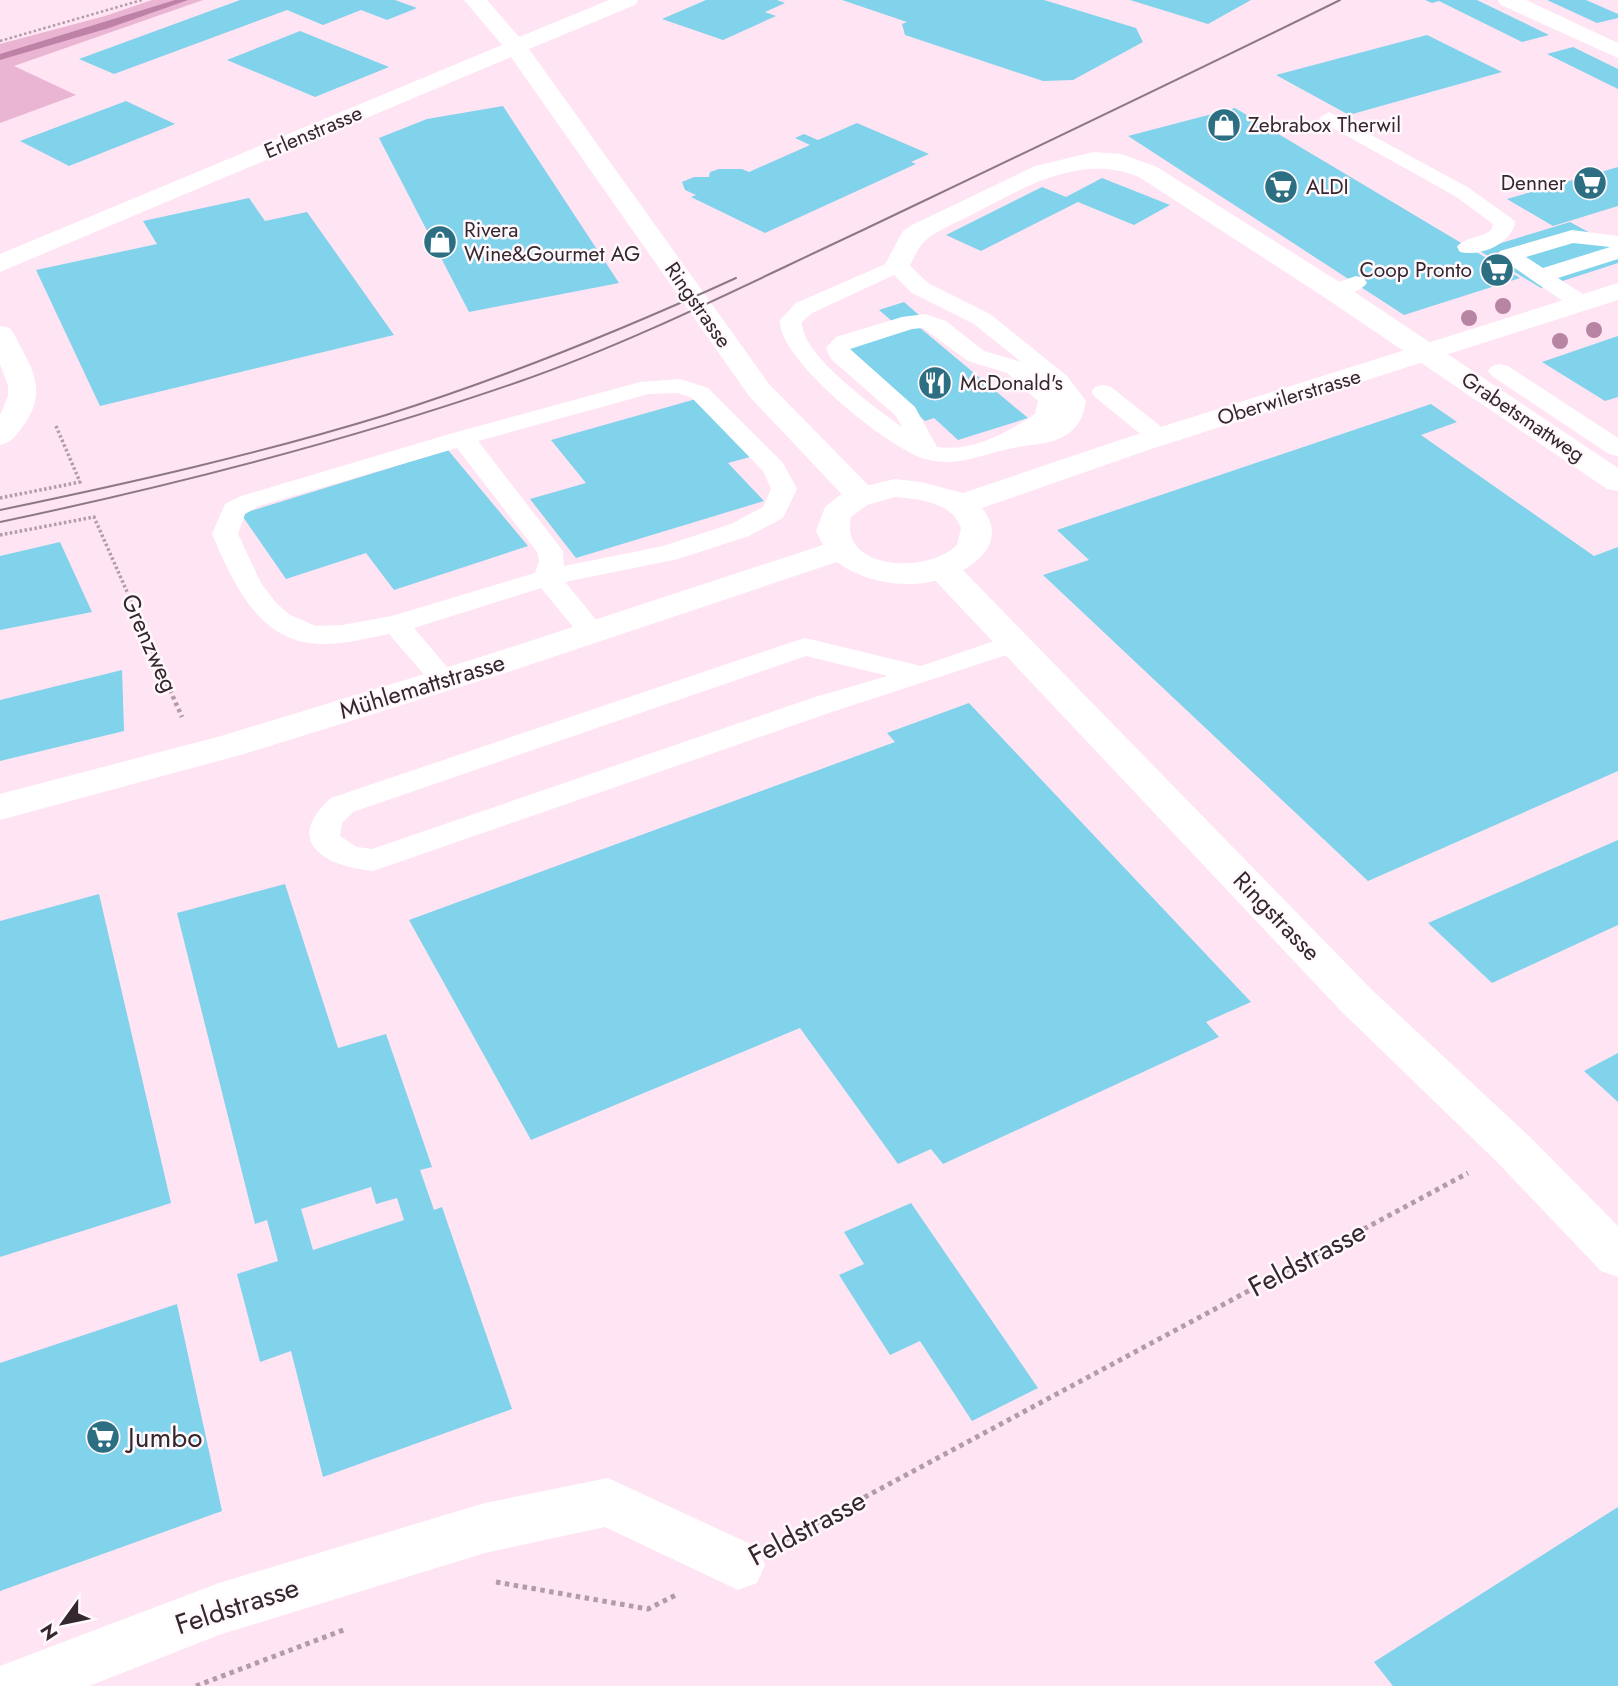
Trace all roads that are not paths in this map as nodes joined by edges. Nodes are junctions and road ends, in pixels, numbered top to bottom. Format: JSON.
{"nodes":[{"id":1,"x":475,"y":0,"type":"edge"},
{"id":2,"x":627,"y":0,"type":"edge"},
{"id":3,"x":1509,"y":0,"type":"edge"},
{"id":4,"x":516,"y":46,"type":"junction"},
{"id":5,"x":1618,"y":51,"type":"edge"},
{"id":6,"x":1329,"y":118,"type":"dead end"},
{"id":7,"x":1618,"y":242,"type":"edge"},
{"id":8,"x":1468,"y":247,"type":"dead end"},
{"id":9,"x":1618,"y":252,"type":"edge"},
{"id":10,"x":0,"y":264,"type":"edge"},
{"id":11,"x":897,"y":266,"type":"junction"},
{"id":12,"x":1541,"y":276,"type":"junction"},
{"id":13,"x":1618,"y":291,"type":"edge"},
{"id":14,"x":1581,"y":303,"type":"junction"},
{"id":15,"x":0,"y":334,"type":"edge"},
{"id":16,"x":1427,"y":353,"type":"junction"},
{"id":17,"x":1500,"y":371,"type":"dead end"},
{"id":18,"x":1103,"y":392,"type":"dead end"},
{"id":19,"x":0,"y":436,"type":"edge"},
{"id":20,"x":1159,"y":437,"type":"junction"},
{"id":21,"x":462,"y":438,"type":"junction"},
{"id":22,"x":1009,"y":441,"type":"junction"},
{"id":23,"x":1618,"y":449,"type":"edge"},
{"id":24,"x":927,"y":452,"type":"junction"},
{"id":25,"x":1618,"y":482,"type":"edge"},
{"id":26,"x":861,"y":496,"type":"junction"},
{"id":27,"x":960,"y":505,"type":"junction"},
{"id":28,"x":840,"y":550,"type":"junction"},
{"id":29,"x":942,"y":568,"type":"junction"},
{"id":30,"x":547,"y":578,"type":"junction"},
{"id":31,"x":396,"y":624,"type":"junction"},
{"id":32,"x":593,"y":633,"type":"junction"},
{"id":33,"x":1016,"y":643,"type":"junction"},
{"id":34,"x":922,"y":676,"type":"junction"},
{"id":35,"x":444,"y":680,"type":"junction"},
{"id":36,"x":0,"y":807,"type":"edge"},
{"id":37,"x":1618,"y":1257,"type":"edge"},
{"id":38,"x":738,"y":1565,"type":"road end"},
{"id":39,"x":18,"y":1686,"type":"edge"}],
"edges":[{"from":1,"to":4,"type":"street","name":"Ringstrasse"},
{"from":2,"to":4,"type":"street","name":"Erlenstrasse"},
{"from":3,"to":5,"type":"street"},
{"from":4,"to":10,"type":"street","name":"Erlenstrasse"},
{"from":4,"to":26,"type":"street","name":"Ringstrasse"},
{"from":6,"to":8,"type":"lane"},
{"from":7,"to":12,"type":"lane"},
{"from":9,"to":12,"type":"lane"},
{"from":11,"to":16,"type":"street","name":"Grabetsmattweg"},
{"from":11,"to":22,"type":"lane"},
{"from":11,"to":24,"type":"lane"},
{"from":12,"to":14,"type":"lane"},
{"from":13,"to":14,"type":"street","name":"Oberwilerstrasse"},
{"from":14,"to":16,"type":"street","name":"Oberwilerstrasse"},
{"from":15,"to":19,"type":"street"},
{"from":16,"to":20,"type":"street","name":"Oberwilerstrasse"},
{"from":16,"to":25,"type":"street","name":"Grabetsmattweg"},
{"from":17,"to":23,"type":"lane"},
{"from":18,"to":20,"type":"lane"},
{"from":20,"to":27,"type":"street","name":"Oberwilerstrasse"},
{"from":21,"to":30,"type":"lane"},
{"from":21,"to":30,"type":"lane"},
{"from":21,"to":31,"type":"lane"},
{"from":22,"to":24,"type":"lane"},
{"from":22,"to":24,"type":"lane"},
{"from":26,"to":27,"type":"street"},
{"from":26,"to":28,"type":"street"},
{"from":27,"to":29,"type":"street"},
{"from":28,"to":29,"type":"street"},
{"from":28,"to":32,"type":"street","name":"Mühlemattstrasse"},
{"from":29,"to":33,"type":"street","name":"Ringstrasse"},
{"from":30,"to":31,"type":"lane"},
{"from":30,"to":32,"type":"lane"},
{"from":31,"to":35,"type":"lane"},
{"from":32,"to":35,"type":"street","name":"Mühlemattstrasse"},
{"from":33,"to":34,"type":"lane"},
{"from":33,"to":37,"type":"street","name":"Ringstrasse"},
{"from":34,"to":34,"type":"lane"},
{"from":35,"to":36,"type":"street","name":"Mühlemattstrasse"},
{"from":38,"to":39,"type":"street","name":"Feldstrasse"}]}
